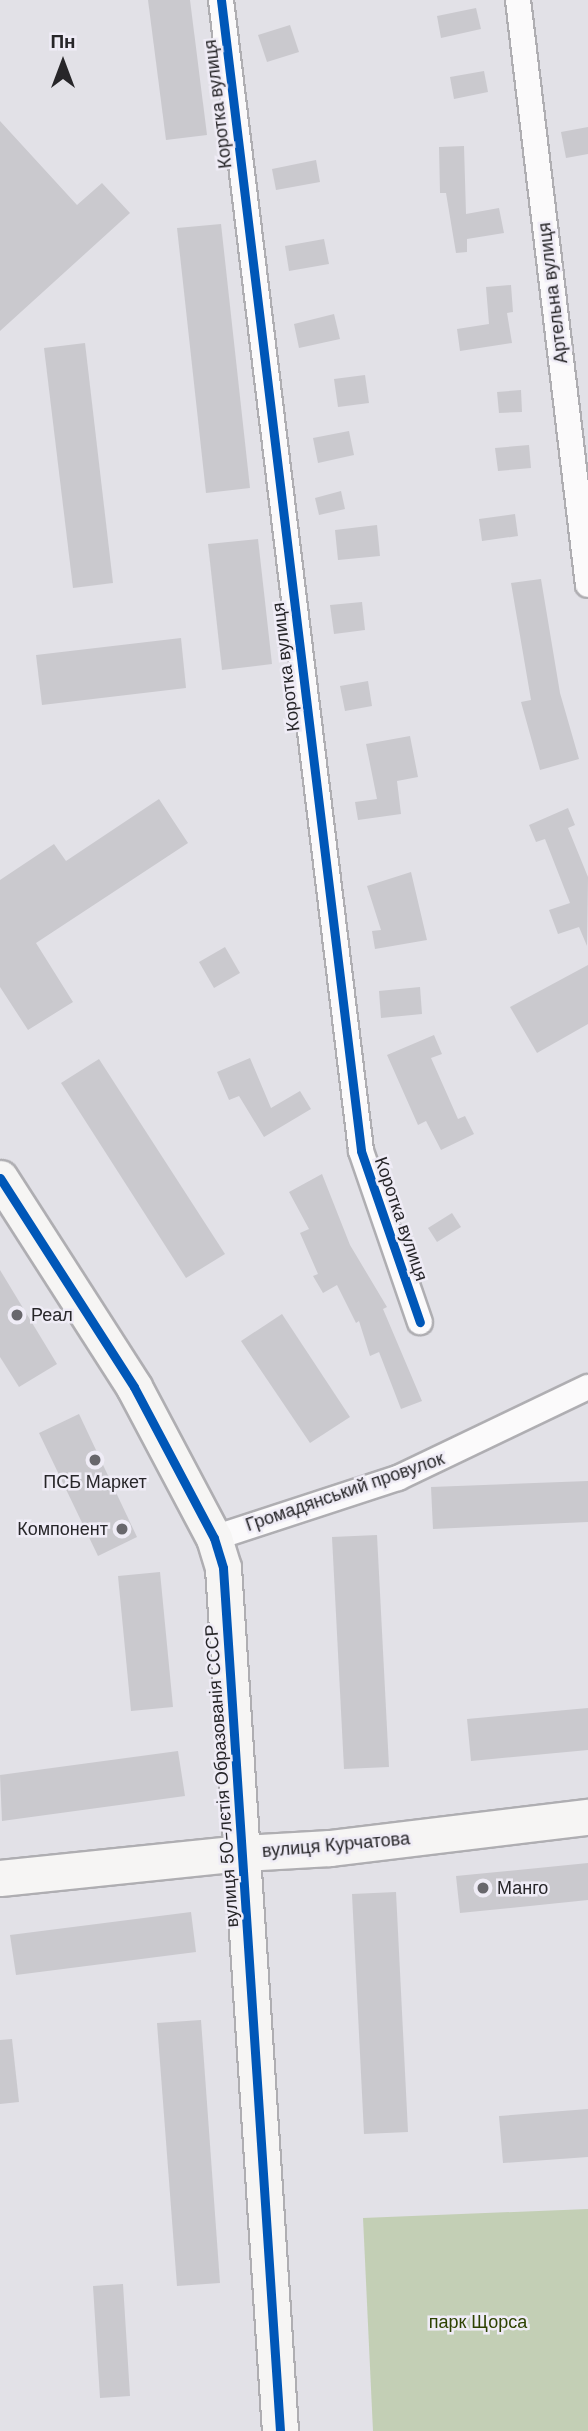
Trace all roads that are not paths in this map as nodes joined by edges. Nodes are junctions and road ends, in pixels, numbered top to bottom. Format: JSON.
{"nodes":[{"id":1,"x":221,"y":0,"type":"edge"},
{"id":2,"x":518,"y":0,"type":"edge"},
{"id":3,"x":588,"y":585,"type":"edge"},
{"id":4,"x":0,"y":1178,"type":"edge"},
{"id":5,"x":420,"y":1322,"type":"dead end"},
{"id":6,"x":588,"y":1387,"type":"edge"},
{"id":7,"x":214,"y":1538,"type":"junction"},
{"id":8,"x":588,"y":1817,"type":"edge"},
{"id":9,"x":243,"y":1853,"type":"junction"},
{"id":10,"x":0,"y":1878,"type":"edge"},
{"id":11,"x":280,"y":2431,"type":"edge"}],
"edges":[{"from":1,"to":5,"type":"street","name":"Коротка вулиця"},
{"from":2,"to":3,"type":"street","name":"Артельна вулиця"},
{"from":4,"to":7,"type":"street","name":"вулиця 50-лєтія Образованія СССР"},
{"from":6,"to":7,"type":"street","name":"Громадянський провулок"},
{"from":7,"to":9,"type":"street","name":"вулиця 50-лєтія Образованія СССР"},
{"from":8,"to":9,"type":"street","name":"вулиця Курчатова"},
{"from":9,"to":10,"type":"street","name":"вулиця Курчатова"},
{"from":9,"to":11,"type":"street","name":"вулиця 50-лєтія Образованія СССР"}]}
